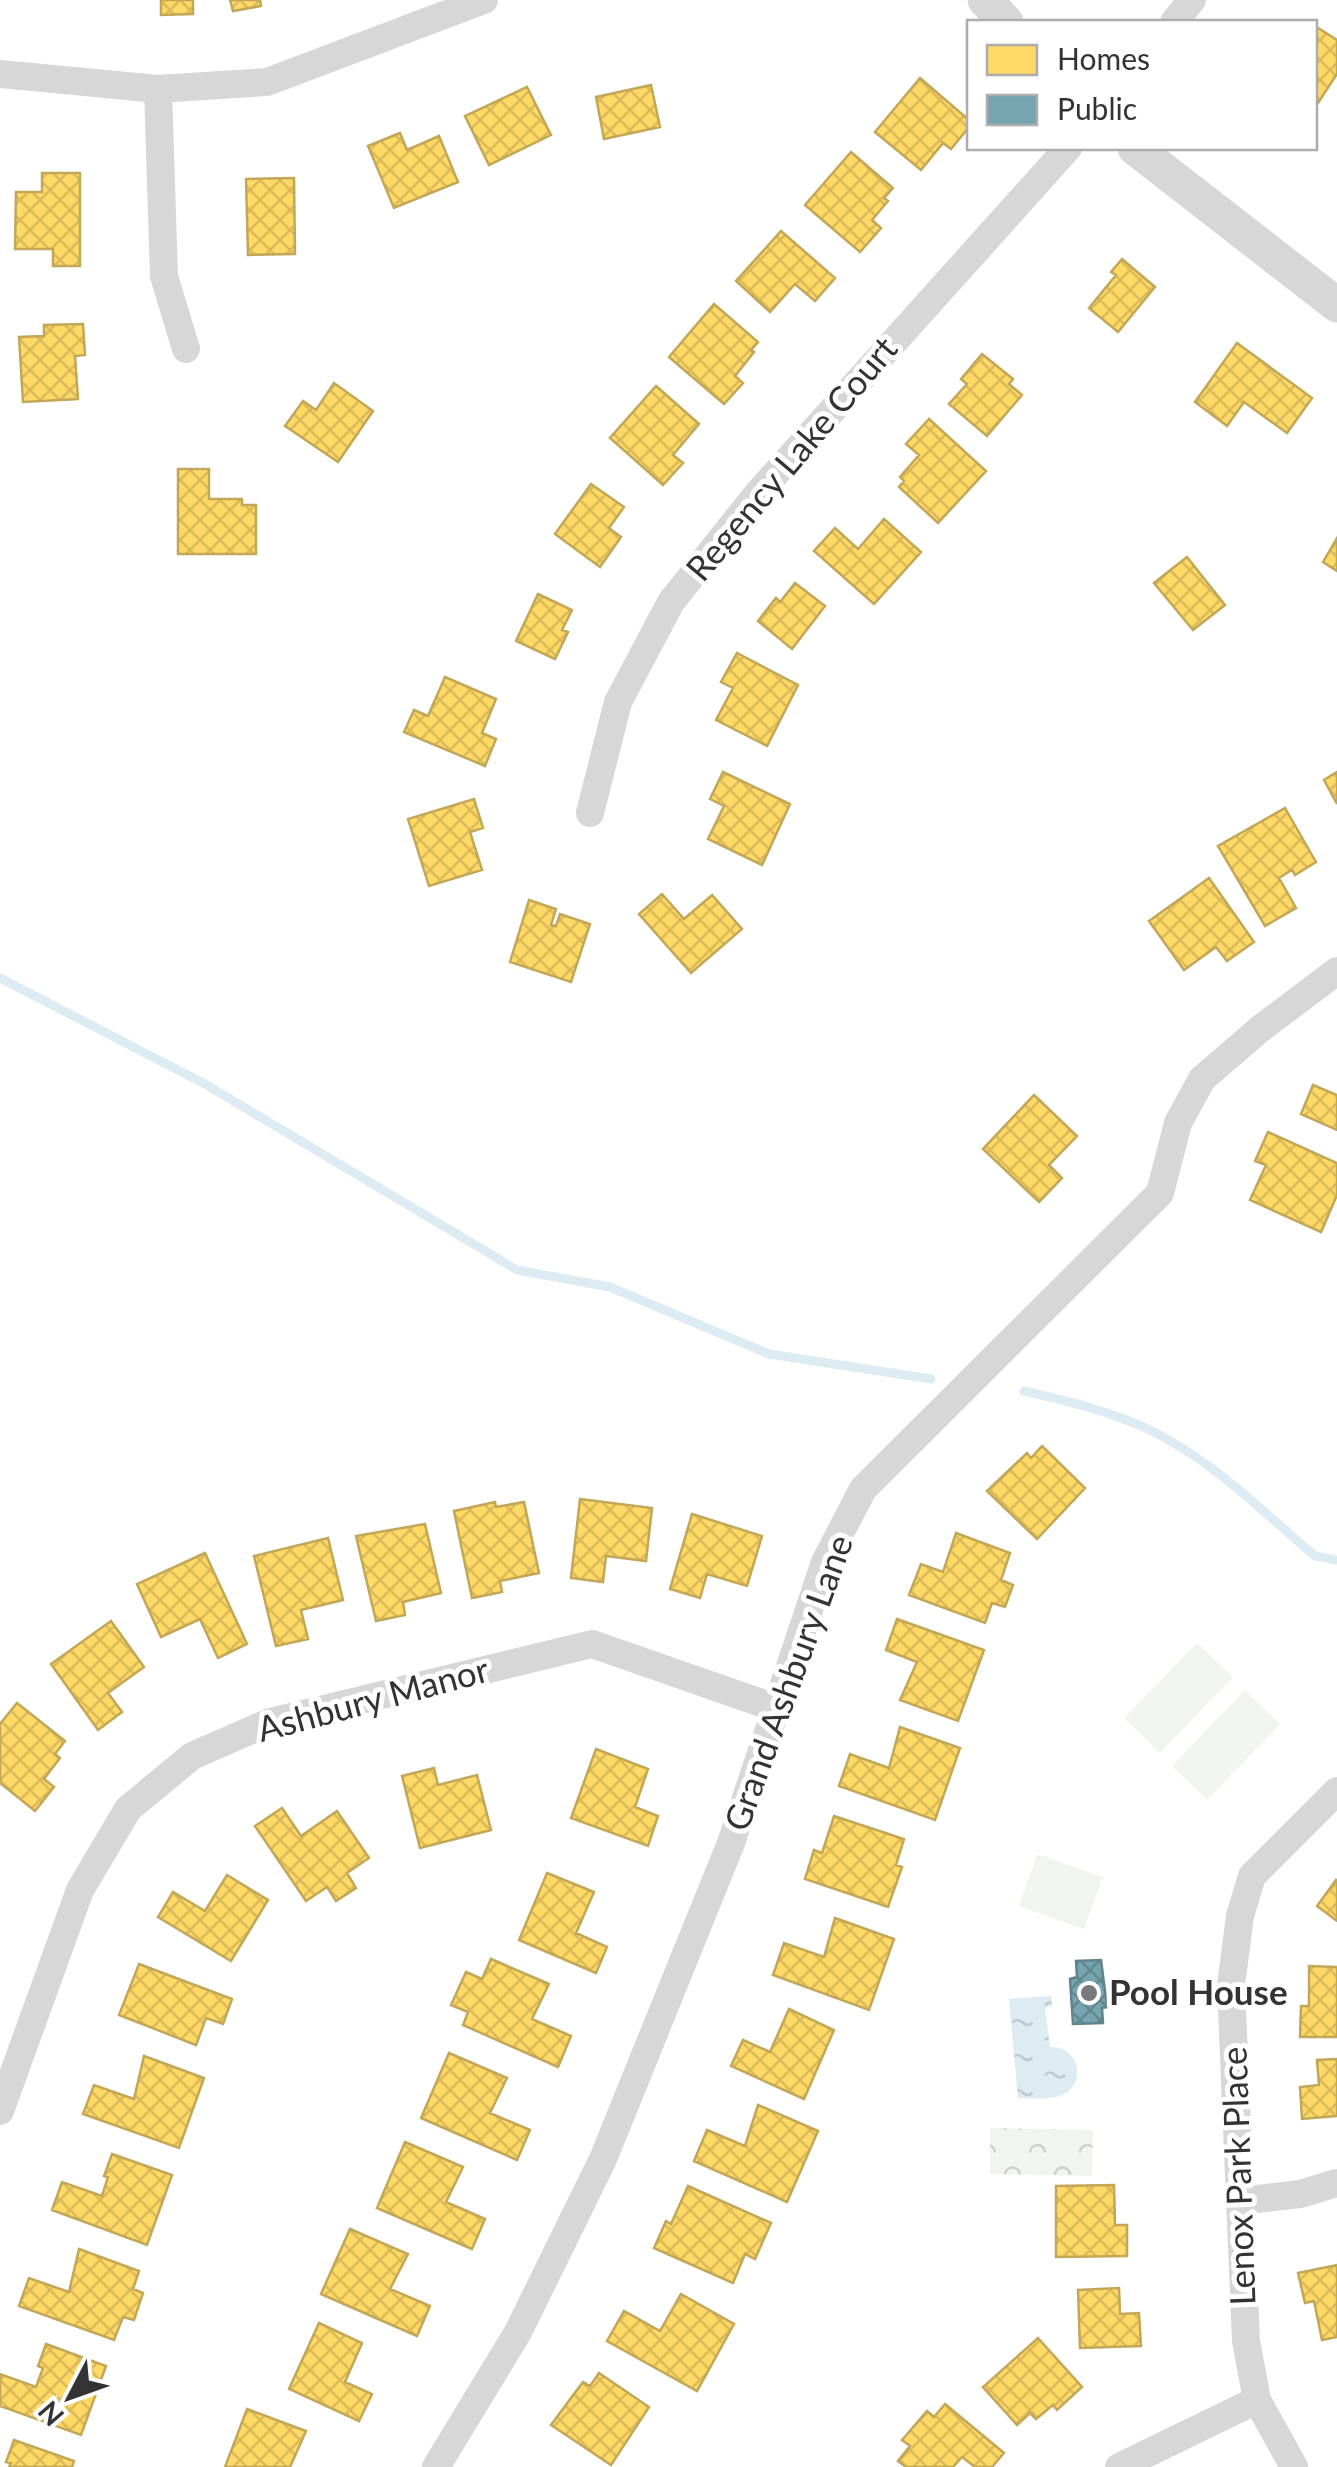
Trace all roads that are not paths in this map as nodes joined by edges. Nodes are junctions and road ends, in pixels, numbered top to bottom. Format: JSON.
{"nodes":[{"id":1,"x":484,"y":0,"type":"edge"},
{"id":2,"x":984,"y":0,"type":"edge"},
{"id":3,"x":1192,"y":0,"type":"edge"},
{"id":4,"x":1004,"y":20,"type":"edge"},
{"id":5,"x":1176,"y":20,"type":"edge"},
{"id":6,"x":0,"y":74,"type":"edge"},
{"id":7,"x":158,"y":89,"type":"junction"},
{"id":8,"x":1066,"y":150,"type":"edge"},
{"id":9,"x":1138,"y":150,"type":"edge"},
{"id":10,"x":1337,"y":306,"type":"edge"},
{"id":11,"x":186,"y":349,"type":"dead end"},
{"id":12,"x":590,"y":813,"type":"dead end"},
{"id":13,"x":1337,"y":971,"type":"edge"},
{"id":14,"x":776,"y":1708,"type":"junction"},
{"id":15,"x":1337,"y":1791,"type":"edge"},
{"id":16,"x":0,"y":2110,"type":"edge"},
{"id":17,"x":1337,"y":2183,"type":"edge"},
{"id":18,"x":1240,"y":2201,"type":"junction"},
{"id":19,"x":1257,"y":2400,"type":"junction"},
{"id":20,"x":436,"y":2467,"type":"edge"},
{"id":21,"x":1119,"y":2467,"type":"edge"},
{"id":22,"x":1294,"y":2467,"type":"edge"}],
"edges":[{"from":1,"to":7,"type":"street"},
{"from":2,"to":4,"type":"street"},
{"from":3,"to":5,"type":"street"},
{"from":6,"to":7,"type":"street"},
{"from":7,"to":11,"type":"street"},
{"from":8,"to":12,"type":"street","name":"Regency Lake Court"},
{"from":9,"to":10,"type":"street"},
{"from":13,"to":14,"type":"street","name":"Grand Ashbury Lane"},
{"from":14,"to":16,"type":"street","name":"Ashbury Manor"},
{"from":14,"to":20,"type":"street","name":"Grand Ashbury Lane"},
{"from":15,"to":18,"type":"street","name":"Lenox Park Place"},
{"from":17,"to":18,"type":"street"},
{"from":18,"to":19,"type":"street","name":"Lenox Park Place"},
{"from":19,"to":21,"type":"street"},
{"from":19,"to":22,"type":"street","name":"Lenox Park Place"}]}
